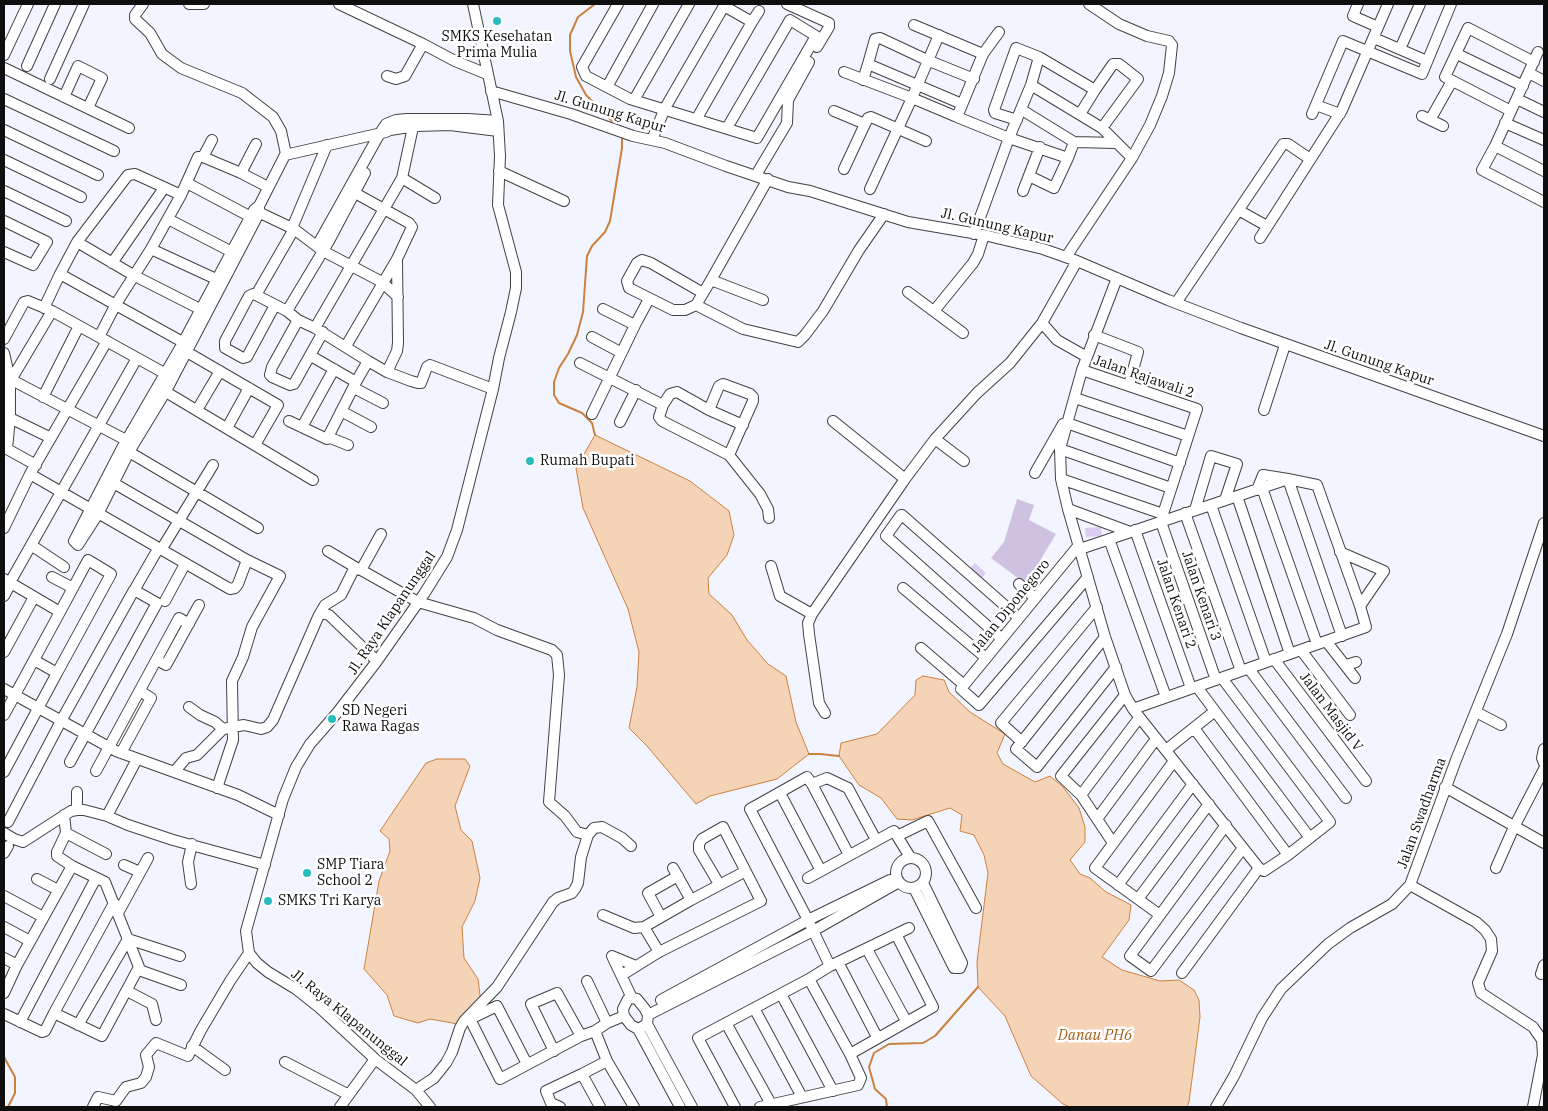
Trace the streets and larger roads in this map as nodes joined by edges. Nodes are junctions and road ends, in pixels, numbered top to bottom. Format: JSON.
{"nodes":[{"id":1,"x":28,"y":4,"type":"edge"},
{"id":2,"x":55,"y":4,"type":"edge"},
{"id":3,"x":84,"y":4,"type":"edge"},
{"id":4,"x":143,"y":4,"type":"edge"},
{"id":5,"x":188,"y":4,"type":"edge"},
{"id":6,"x":204,"y":4,"type":"edge"},
{"id":7,"x":339,"y":4,"type":"edge"},
{"id":8,"x":473,"y":4,"type":"edge"},
{"id":9,"x":618,"y":4,"type":"edge"},
{"id":10,"x":653,"y":4,"type":"edge"},
{"id":11,"x":689,"y":4,"type":"edge"},
{"id":12,"x":1089,"y":4,"type":"edge"},
{"id":13,"x":1358,"y":4,"type":"edge"},
{"id":14,"x":1388,"y":4,"type":"edge"},
{"id":15,"x":1420,"y":4,"type":"edge"},
{"id":16,"x":1451,"y":4,"type":"edge"},
{"id":17,"x":722,"y":5,"type":"edge"},
{"id":18,"x":792,"y":5,"type":"edge"},
{"id":19,"x":759,"y":11,"type":"dead end"},
{"id":20,"x":752,"y":22,"type":"junction"},
{"id":21,"x":914,"y":25,"type":"dead end"},
{"id":22,"x":1378,"y":27,"type":"junction"},
{"id":23,"x":999,"y":32,"type":"dead end"},
{"id":24,"x":939,"y":35,"type":"junction"},
{"id":25,"x":1374,"y":38,"type":"junction"},
{"id":26,"x":423,"y":44,"type":"junction"},
{"id":27,"x":1400,"y":49,"type":"junction"},
{"id":28,"x":1368,"y":52,"type":"junction"},
{"id":29,"x":1538,"y":52,"type":"dead end"},
{"id":30,"x":984,"y":54,"type":"junction"},
{"id":31,"x":1457,"y":54,"type":"junction"},
{"id":32,"x":4,"y":55,"type":"edge"},
{"id":33,"x":1039,"y":57,"type":"junction"},
{"id":34,"x":927,"y":60,"type":"junction"},
{"id":35,"x":1427,"y":61,"type":"junction"},
{"id":36,"x":1534,"y":62,"type":"junction"},
{"id":37,"x":868,"y":64,"type":"junction"},
{"id":38,"x":27,"y":66,"type":"dead end"},
{"id":39,"x":4,"y":68,"type":"edge"},
{"id":40,"x":844,"y":72,"type":"dead end"},
{"id":41,"x":1529,"y":73,"type":"junction"},
{"id":42,"x":487,"y":74,"type":"junction"},
{"id":43,"x":387,"y":76,"type":"dead end"},
{"id":44,"x":50,"y":79,"type":"dead end"},
{"id":45,"x":974,"y":79,"type":"junction"},
{"id":46,"x":863,"y":80,"type":"junction"},
{"id":47,"x":1452,"y":80,"type":"junction"},
{"id":48,"x":1544,"y":80,"type":"edge"},
{"id":49,"x":1032,"y":85,"type":"junction"},
{"id":50,"x":917,"y":86,"type":"junction"},
{"id":51,"x":1522,"y":86,"type":"junction"},
{"id":52,"x":606,"y":87,"type":"junction"},
{"id":53,"x":1095,"y":90,"type":"junction"},
{"id":54,"x":491,"y":91,"type":"junction"},
{"id":55,"x":64,"y":96,"type":"junction"},
{"id":56,"x":4,"y":98,"type":"edge"},
{"id":57,"x":912,"y":98,"type":"junction"},
{"id":58,"x":1517,"y":99,"type":"junction"},
{"id":59,"x":634,"y":100,"type":"junction"},
{"id":60,"x":962,"y":104,"type":"junction"},
{"id":61,"x":88,"y":108,"type":"junction"},
{"id":62,"x":665,"y":108,"type":"junction"},
{"id":63,"x":1511,"y":110,"type":"junction"},
{"id":64,"x":834,"y":111,"type":"dead end"},
{"id":65,"x":1544,"y":112,"type":"edge"},
{"id":66,"x":1080,"y":114,"type":"junction"},
{"id":67,"x":1340,"y":114,"type":"junction"},
{"id":68,"x":1019,"y":115,"type":"junction"},
{"id":69,"x":957,"y":117,"type":"junction"},
{"id":70,"x":697,"y":118,"type":"junction"},
{"id":71,"x":1505,"y":123,"type":"junction"},
{"id":72,"x":865,"y":124,"type":"junction"},
{"id":73,"x":498,"y":126,"type":"junction"},
{"id":74,"x":1443,"y":126,"type":"dead end"},
{"id":75,"x":413,"y":127,"type":"junction"},
{"id":76,"x":129,"y":128,"type":"dead end"},
{"id":77,"x":727,"y":128,"type":"junction"},
{"id":78,"x":898,"y":128,"type":"junction"},
{"id":79,"x":1102,"y":128,"type":"junction"},
{"id":80,"x":4,"y":130,"type":"edge"},
{"id":81,"x":383,"y":132,"type":"junction"},
{"id":82,"x":1009,"y":138,"type":"junction"},
{"id":83,"x":212,"y":140,"type":"dead end"},
{"id":84,"x":652,"y":140,"type":"junction"},
{"id":85,"x":1544,"y":140,"type":"edge"},
{"id":86,"x":926,"y":141,"type":"dead end"},
{"id":87,"x":1074,"y":142,"type":"junction"},
{"id":88,"x":1117,"y":143,"type":"junction"},
{"id":89,"x":256,"y":144,"type":"dead end"},
{"id":90,"x":328,"y":145,"type":"junction"},
{"id":91,"x":1495,"y":146,"type":"junction"},
{"id":92,"x":1040,"y":147,"type":"junction"},
{"id":93,"x":114,"y":151,"type":"dead end"},
{"id":94,"x":286,"y":154,"type":"junction"},
{"id":95,"x":203,"y":157,"type":"junction"},
{"id":96,"x":1068,"y":158,"type":"junction"},
{"id":97,"x":1132,"y":158,"type":"junction"},
{"id":98,"x":1310,"y":159,"type":"junction"},
{"id":99,"x":4,"y":160,"type":"edge"},
{"id":100,"x":844,"y":169,"type":"dead end"},
{"id":101,"x":499,"y":171,"type":"junction"},
{"id":102,"x":1544,"y":171,"type":"edge"},
{"id":103,"x":241,"y":173,"type":"junction"},
{"id":104,"x":98,"y":175,"type":"dead end"},
{"id":105,"x":756,"y":175,"type":"junction"},
{"id":106,"x":1029,"y":176,"type":"junction"},
{"id":107,"x":402,"y":178,"type":"junction"},
{"id":108,"x":768,"y":179,"type":"junction"},
{"id":109,"x":187,"y":183,"type":"junction"},
{"id":110,"x":268,"y":187,"type":"junction"},
{"id":111,"x":164,"y":188,"type":"junction"},
{"id":112,"x":870,"y":188,"type":"dead end"},
{"id":113,"x":1023,"y":191,"type":"dead end"},
{"id":114,"x":4,"y":192,"type":"edge"},
{"id":115,"x":355,"y":193,"type":"junction"},
{"id":116,"x":181,"y":195,"type":"junction"},
{"id":117,"x":81,"y":197,"type":"dead end"},
{"id":118,"x":435,"y":198,"type":"dead end"},
{"id":119,"x":564,"y":201,"type":"dead end"},
{"id":120,"x":1544,"y":202,"type":"edge"},
{"id":121,"x":384,"y":210,"type":"junction"},
{"id":122,"x":256,"y":211,"type":"junction"},
{"id":123,"x":1240,"y":211,"type":"junction"},
{"id":124,"x":884,"y":214,"type":"junction"},
{"id":125,"x":168,"y":220,"type":"junction"},
{"id":126,"x":4,"y":221,"type":"edge"},
{"id":127,"x":66,"y":221,"type":"dead end"},
{"id":128,"x":1267,"y":226,"type":"junction"},
{"id":129,"x":293,"y":228,"type":"junction"},
{"id":130,"x":979,"y":234,"type":"junction"},
{"id":131,"x":1260,"y":238,"type":"dead end"},
{"id":132,"x":77,"y":242,"type":"junction"},
{"id":133,"x":320,"y":248,"type":"junction"},
{"id":134,"x":151,"y":249,"type":"junction"},
{"id":135,"x":4,"y":252,"type":"edge"},
{"id":136,"x":232,"y":252,"type":"junction"},
{"id":137,"x":1066,"y":257,"type":"junction"},
{"id":138,"x":397,"y":259,"type":"junction"},
{"id":139,"x":1077,"y":261,"type":"junction"},
{"id":140,"x":112,"y":263,"type":"junction"},
{"id":141,"x":353,"y":266,"type":"junction"},
{"id":142,"x":60,"y":274,"type":"junction"},
{"id":143,"x":135,"y":276,"type":"junction"},
{"id":144,"x":1117,"y":278,"type":"junction"},
{"id":145,"x":216,"y":280,"type":"junction"},
{"id":146,"x":711,"y":280,"type":"junction"},
{"id":147,"x":382,"y":282,"type":"junction"},
{"id":148,"x":908,"y":292,"type":"dead end"},
{"id":149,"x":702,"y":293,"type":"junction"},
{"id":150,"x":256,"y":295,"type":"junction"},
{"id":151,"x":398,"y":297,"type":"junction"},
{"id":152,"x":649,"y":299,"type":"junction"},
{"id":153,"x":763,"y":300,"type":"dead end"},
{"id":154,"x":1176,"y":303,"type":"junction"},
{"id":155,"x":116,"y":304,"type":"junction"},
{"id":156,"x":275,"y":305,"type":"junction"},
{"id":157,"x":696,"y":305,"type":"junction"},
{"id":158,"x":200,"y":309,"type":"junction"},
{"id":159,"x":603,"y":309,"type":"dead end"},
{"id":160,"x":48,"y":310,"type":"junction"},
{"id":161,"x":287,"y":311,"type":"junction"},
{"id":162,"x":934,"y":311,"type":"junction"},
{"id":163,"x":298,"y":320,"type":"junction"},
{"id":164,"x":1042,"y":323,"type":"junction"},
{"id":165,"x":79,"y":326,"type":"junction"},
{"id":166,"x":635,"y":326,"type":"junction"},
{"id":167,"x":319,"y":330,"type":"junction"},
{"id":168,"x":963,"y":333,"type":"dead end"},
{"id":169,"x":1094,"y":335,"type":"junction"},
{"id":170,"x":592,"y":337,"type":"dead end"},
{"id":171,"x":4,"y":339,"type":"edge"},
{"id":172,"x":103,"y":339,"type":"junction"},
{"id":173,"x":1285,"y":345,"type":"junction"},
{"id":174,"x":346,"y":346,"type":"junction"},
{"id":175,"x":185,"y":347,"type":"junction"},
{"id":176,"x":620,"y":352,"type":"junction"},
{"id":177,"x":4,"y":353,"type":"edge"},
{"id":178,"x":311,"y":356,"type":"junction"},
{"id":179,"x":1086,"y":357,"type":"junction"},
{"id":180,"x":137,"y":358,"type":"junction"},
{"id":181,"x":368,"y":361,"type":"junction"},
{"id":182,"x":580,"y":363,"type":"dead end"},
{"id":183,"x":334,"y":369,"type":"junction"},
{"id":184,"x":1082,"y":370,"type":"junction"},
{"id":185,"x":220,"y":371,"type":"junction"},
{"id":186,"x":387,"y":372,"type":"junction"},
{"id":187,"x":166,"y":374,"type":"junction"},
{"id":188,"x":610,"y":378,"type":"junction"},
{"id":189,"x":10,"y":380,"type":"junction"},
{"id":190,"x":355,"y":385,"type":"junction"},
{"id":191,"x":1129,"y":385,"type":"junction"},
{"id":192,"x":249,"y":388,"type":"junction"},
{"id":193,"x":162,"y":389,"type":"junction"},
{"id":194,"x":493,"y":389,"type":"junction"},
{"id":195,"x":636,"y":390,"type":"junction"},
{"id":196,"x":43,"y":397,"type":"junction"},
{"id":197,"x":1075,"y":398,"type":"junction"},
{"id":198,"x":383,"y":403,"type":"dead end"},
{"id":199,"x":663,"y":405,"type":"junction"},
{"id":200,"x":67,"y":409,"type":"junction"},
{"id":201,"x":197,"y":410,"type":"junction"},
{"id":202,"x":709,"y":410,"type":"junction"},
{"id":203,"x":1071,"y":410,"type":"junction"},
{"id":204,"x":1264,"y":410,"type":"dead end"},
{"id":205,"x":341,"y":411,"type":"junction"},
{"id":206,"x":592,"y":414,"type":"dead end"},
{"id":207,"x":10,"y":418,"type":"junction"},
{"id":208,"x":289,"y":421,"type":"dead end"},
{"id":209,"x":832,"y":421,"type":"dead end"},
{"id":210,"x":620,"y":422,"type":"dead end"},
{"id":211,"x":1067,"y":423,"type":"junction"},
{"id":212,"x":99,"y":425,"type":"junction"},
{"id":213,"x":743,"y":425,"type":"junction"},
{"id":214,"x":302,"y":427,"type":"junction"},
{"id":215,"x":371,"y":427,"type":"dead end"},
{"id":216,"x":227,"y":428,"type":"junction"},
{"id":217,"x":1188,"y":436,"type":"junction"},
{"id":218,"x":1544,"y":436,"type":"edge"},
{"id":219,"x":328,"y":437,"type":"junction"},
{"id":220,"x":51,"y":438,"type":"junction"},
{"id":221,"x":936,"y":439,"type":"junction"},
{"id":222,"x":348,"y":444,"type":"dead end"},
{"id":223,"x":255,"y":445,"type":"junction"},
{"id":224,"x":126,"y":447,"type":"junction"},
{"id":225,"x":1060,"y":449,"type":"junction"},
{"id":226,"x":729,"y":454,"type":"junction"},
{"id":227,"x":964,"y":461,"type":"dead end"},
{"id":228,"x":1180,"y":462,"type":"junction"},
{"id":229,"x":36,"y":465,"type":"junction"},
{"id":230,"x":213,"y":465,"type":"dead end"},
{"id":231,"x":1035,"y":473,"type":"dead end"},
{"id":232,"x":30,"y":474,"type":"junction"},
{"id":233,"x":905,"y":479,"type":"junction"},
{"id":234,"x":1061,"y":479,"type":"junction"},
{"id":235,"x":313,"y":480,"type":"dead end"},
{"id":236,"x":1288,"y":480,"type":"junction"},
{"id":237,"x":110,"y":482,"type":"junction"},
{"id":238,"x":1171,"y":488,"type":"junction"},
{"id":239,"x":1259,"y":489,"type":"junction"},
{"id":240,"x":60,"y":492,"type":"junction"},
{"id":241,"x":196,"y":492,"type":"junction"},
{"id":242,"x":1237,"y":496,"type":"junction"},
{"id":243,"x":1225,"y":500,"type":"junction"},
{"id":244,"x":1211,"y":505,"type":"junction"},
{"id":245,"x":1068,"y":509,"type":"junction"},
{"id":246,"x":94,"y":512,"type":"junction"},
{"id":247,"x":1190,"y":512,"type":"junction"},
{"id":248,"x":769,"y":518,"type":"dead end"},
{"id":249,"x":1163,"y":518,"type":"junction"},
{"id":250,"x":179,"y":521,"type":"junction"},
{"id":251,"x":1544,"y":523,"type":"edge"},
{"id":252,"x":4,"y":528,"type":"edge"},
{"id":253,"x":258,"y":528,"type":"dead end"},
{"id":254,"x":1133,"y":531,"type":"junction"},
{"id":255,"x":381,"y":534,"type":"dead end"},
{"id":256,"x":1109,"y":539,"type":"junction"},
{"id":257,"x":31,"y":545,"type":"junction"},
{"id":258,"x":1079,"y":547,"type":"junction"},
{"id":259,"x":160,"y":549,"type":"junction"},
{"id":260,"x":328,"y":550,"type":"dead end"},
{"id":261,"x":1340,"y":552,"type":"junction"},
{"id":262,"x":247,"y":560,"type":"junction"},
{"id":263,"x":185,"y":564,"type":"junction"},
{"id":264,"x":771,"y":566,"type":"dead end"},
{"id":265,"x":64,"y":567,"type":"dead end"},
{"id":266,"x":358,"y":569,"type":"junction"},
{"id":267,"x":52,"y":577,"type":"dead end"},
{"id":268,"x":1088,"y":577,"type":"junction"},
{"id":269,"x":9,"y":580,"type":"edge"},
{"id":270,"x":1020,"y":584,"type":"dead end"},
{"id":271,"x":136,"y":587,"type":"dead end"},
{"id":272,"x":73,"y":588,"type":"junction"},
{"id":273,"x":903,"y":588,"type":"dead end"},
{"id":274,"x":4,"y":596,"type":"edge"},
{"id":275,"x":34,"y":597,"type":"junction"},
{"id":276,"x":1035,"y":598,"type":"junction"},
{"id":277,"x":165,"y":601,"type":"dead end"},
{"id":278,"x":418,"y":602,"type":"junction"},
{"id":279,"x":199,"y":605,"type":"dead end"},
{"id":280,"x":1360,"y":606,"type":"junction"},
{"id":281,"x":1097,"y":607,"type":"junction"},
{"id":282,"x":60,"y":612,"type":"junction"},
{"id":283,"x":812,"y":614,"type":"junction"},
{"id":284,"x":318,"y":615,"type":"junction"},
{"id":285,"x":1019,"y":618,"type":"junction"},
{"id":286,"x":1342,"y":636,"type":"junction"},
{"id":287,"x":1106,"y":637,"type":"junction"},
{"id":288,"x":1002,"y":639,"type":"junction"},
{"id":289,"x":1322,"y":643,"type":"junction"},
{"id":290,"x":921,"y":648,"type":"dead end"},
{"id":291,"x":4,"y":652,"type":"edge"},
{"id":292,"x":1295,"y":652,"type":"junction"},
{"id":293,"x":986,"y":658,"type":"junction"},
{"id":294,"x":34,"y":660,"type":"junction"},
{"id":295,"x":377,"y":661,"type":"junction"},
{"id":296,"x":1270,"y":661,"type":"junction"},
{"id":297,"x":1356,"y":662,"type":"dead end"},
{"id":298,"x":1346,"y":665,"type":"junction"},
{"id":299,"x":1116,"y":667,"type":"junction"},
{"id":300,"x":1245,"y":670,"type":"junction"},
{"id":301,"x":57,"y":673,"type":"junction"},
{"id":302,"x":1355,"y":678,"type":"dead end"},
{"id":303,"x":1219,"y":679,"type":"junction"},
{"id":304,"x":964,"y":685,"type":"junction"},
{"id":305,"x":1194,"y":687,"type":"junction"},
{"id":306,"x":4,"y":689,"type":"edge"},
{"id":307,"x":140,"y":691,"type":"junction"},
{"id":308,"x":15,"y":695,"type":"junction"},
{"id":309,"x":1125,"y":695,"type":"junction"},
{"id":310,"x":1166,"y":698,"type":"junction"},
{"id":311,"x":189,"y":707,"type":"dead end"},
{"id":312,"x":39,"y":709,"type":"junction"},
{"id":313,"x":1133,"y":709,"type":"junction"},
{"id":314,"x":1215,"y":711,"type":"junction"},
{"id":315,"x":1476,"y":712,"type":"junction"},
{"id":316,"x":825,"y":713,"type":"dead end"},
{"id":317,"x":1350,"y":714,"type":"dead end"},
{"id":318,"x":4,"y":715,"type":"edge"},
{"id":319,"x":1139,"y":718,"type":"junction"},
{"id":320,"x":61,"y":721,"type":"junction"},
{"id":321,"x":1500,"y":725,"type":"dead end"},
{"id":322,"x":228,"y":728,"type":"junction"},
{"id":323,"x":1194,"y":728,"type":"junction"},
{"id":324,"x":85,"y":734,"type":"junction"},
{"id":325,"x":1156,"y":739,"type":"junction"},
{"id":326,"x":1022,"y":742,"type":"junction"},
{"id":327,"x":109,"y":747,"type":"junction"},
{"id":328,"x":1544,"y":749,"type":"edge"},
{"id":329,"x":1166,"y":750,"type":"junction"},
{"id":330,"x":121,"y":753,"type":"junction"},
{"id":331,"x":137,"y":759,"type":"junction"},
{"id":332,"x":1174,"y":761,"type":"junction"},
{"id":333,"x":70,"y":762,"type":"dead end"},
{"id":334,"x":1544,"y":763,"type":"edge"},
{"id":335,"x":1544,"y":769,"type":"edge"},
{"id":336,"x":96,"y":771,"type":"dead end"},
{"id":337,"x":175,"y":771,"type":"junction"},
{"id":338,"x":4,"y":772,"type":"edge"},
{"id":339,"x":1366,"y":781,"type":"dead end"},
{"id":340,"x":812,"y":784,"type":"junction"},
{"id":341,"x":1193,"y":784,"type":"junction"},
{"id":342,"x":1446,"y":787,"type":"junction"},
{"id":343,"x":217,"y":788,"type":"junction"},
{"id":344,"x":77,"y":792,"type":"dead end"},
{"id":345,"x":780,"y":793,"type":"junction"},
{"id":346,"x":1081,"y":795,"type":"junction"},
{"id":347,"x":1346,"y":798,"type":"dead end"},
{"id":348,"x":1209,"y":804,"type":"junction"},
{"id":349,"x":77,"y":810,"type":"junction"},
{"id":350,"x":64,"y":815,"type":"junction"},
{"id":351,"x":280,"y":815,"type":"junction"},
{"id":352,"x":108,"y":816,"type":"junction"},
{"id":353,"x":1097,"y":819,"type":"junction"},
{"id":354,"x":8,"y":822,"type":"dead end"},
{"id":355,"x":1226,"y":825,"type":"junction"},
{"id":356,"x":1514,"y":827,"type":"junction"},
{"id":357,"x":4,"y":833,"type":"edge"},
{"id":358,"x":66,"y":833,"type":"junction"},
{"id":359,"x":588,"y":835,"type":"junction"},
{"id":360,"x":897,"y":836,"type":"junction"},
{"id":361,"x":1310,"y":838,"type":"junction"},
{"id":362,"x":876,"y":840,"type":"junction"},
{"id":363,"x":1113,"y":843,"type":"junction"},
{"id":364,"x":1544,"y":843,"type":"edge"},
{"id":365,"x":192,"y":844,"type":"junction"},
{"id":366,"x":631,"y":846,"type":"dead end"},
{"id":367,"x":1243,"y":848,"type":"junction"},
{"id":368,"x":106,"y":854,"type":"dead end"},
{"id":369,"x":849,"y":855,"type":"junction"},
{"id":370,"x":1288,"y":855,"type":"junction"},
{"id":371,"x":910,"y":857,"type":"junction"},
{"id":372,"x":148,"y":858,"type":"dead end"},
{"id":373,"x":124,"y":865,"type":"dead end"},
{"id":374,"x":265,"y":865,"type":"junction"},
{"id":375,"x":72,"y":866,"type":"junction"},
{"id":376,"x":1258,"y":868,"type":"junction"},
{"id":377,"x":1496,"y":868,"type":"dead end"},
{"id":378,"x":821,"y":871,"type":"junction"},
{"id":379,"x":140,"y":872,"type":"junction"},
{"id":380,"x":744,"y":872,"type":"junction"},
{"id":381,"x":96,"y":878,"type":"junction"},
{"id":382,"x":808,"y":878,"type":"dead end"},
{"id":383,"x":37,"y":879,"type":"dead end"},
{"id":384,"x":897,"y":880,"type":"junction"},
{"id":385,"x":191,"y":884,"type":"dead end"},
{"id":386,"x":719,"y":884,"type":"junction"},
{"id":387,"x":918,"y":885,"type":"junction"},
{"id":388,"x":1118,"y":885,"type":"junction"},
{"id":389,"x":1410,"y":885,"type":"junction"},
{"id":390,"x":108,"y":888,"type":"junction"},
{"id":391,"x":58,"y":890,"type":"junction"},
{"id":392,"x":4,"y":896,"type":"edge"},
{"id":393,"x":127,"y":897,"type":"junction"},
{"id":394,"x":1138,"y":899,"type":"junction"},
{"id":395,"x":691,"y":900,"type":"junction"},
{"id":396,"x":114,"y":903,"type":"junction"},
{"id":397,"x":976,"y":908,"type":"dead end"},
{"id":398,"x":118,"y":913,"type":"junction"},
{"id":399,"x":602,"y":915,"type":"dead end"},
{"id":400,"x":1160,"y":915,"type":"junction"},
{"id":401,"x":43,"y":917,"type":"junction"},
{"id":402,"x":661,"y":917,"type":"junction"},
{"id":403,"x":808,"y":920,"type":"junction"},
{"id":404,"x":4,"y":927,"type":"edge"},
{"id":405,"x":644,"y":927,"type":"junction"},
{"id":406,"x":909,"y":928,"type":"dead end"},
{"id":407,"x":813,"y":931,"type":"junction"},
{"id":408,"x":896,"y":934,"type":"junction"},
{"id":409,"x":128,"y":939,"type":"junction"},
{"id":410,"x":30,"y":941,"type":"junction"},
{"id":411,"x":867,"y":949,"type":"junction"},
{"id":412,"x":659,"y":952,"type":"junction"},
{"id":413,"x":249,"y":953,"type":"junction"},
{"id":414,"x":180,"y":956,"type":"dead end"},
{"id":415,"x":4,"y":958,"type":"edge"},
{"id":416,"x":834,"y":964,"type":"junction"},
{"id":417,"x":17,"y":965,"type":"junction"},
{"id":418,"x":636,"y":966,"type":"junction"},
{"id":419,"x":139,"y":970,"type":"junction"},
{"id":420,"x":1182,"y":974,"type":"dead end"},
{"id":421,"x":622,"y":975,"type":"junction"},
{"id":422,"x":809,"y":979,"type":"junction"},
{"id":423,"x":586,"y":981,"type":"dead end"},
{"id":424,"x":181,"y":985,"type":"dead end"},
{"id":425,"x":127,"y":991,"type":"junction"},
{"id":426,"x":4,"y":993,"type":"edge"},
{"id":427,"x":781,"y":994,"type":"junction"},
{"id":428,"x":632,"y":998,"type":"junction"},
{"id":429,"x":754,"y":1008,"type":"junction"},
{"id":430,"x":54,"y":1013,"type":"junction"},
{"id":431,"x":4,"y":1014,"type":"edge"},
{"id":432,"x":624,"y":1016,"type":"junction"},
{"id":433,"x":645,"y":1019,"type":"junction"},
{"id":434,"x":156,"y":1020,"type":"dead end"},
{"id":435,"x":906,"y":1021,"type":"junction"},
{"id":436,"x":20,"y":1022,"type":"junction"},
{"id":437,"x":726,"y":1022,"type":"junction"},
{"id":438,"x":607,"y":1023,"type":"junction"},
{"id":439,"x":78,"y":1025,"type":"junction"},
{"id":440,"x":595,"y":1031,"type":"junction"},
{"id":441,"x":581,"y":1036,"type":"junction"},
{"id":442,"x":878,"y":1037,"type":"junction"},
{"id":443,"x":192,"y":1046,"type":"junction"},
{"id":444,"x":554,"y":1051,"type":"junction"},
{"id":445,"x":850,"y":1054,"type":"junction"},
{"id":446,"x":375,"y":1059,"type":"junction"},
{"id":447,"x":607,"y":1061,"type":"junction"},
{"id":448,"x":285,"y":1062,"type":"dead end"},
{"id":449,"x":527,"y":1064,"type":"junction"},
{"id":450,"x":225,"y":1070,"type":"dead end"},
{"id":451,"x":582,"y":1074,"type":"junction"},
{"id":452,"x":416,"y":1090,"type":"junction"},
{"id":453,"x":833,"y":1091,"type":"junction"},
{"id":454,"x":349,"y":1095,"type":"junction"},
{"id":455,"x":802,"y":1097,"type":"junction"},
{"id":456,"x":771,"y":1104,"type":"junction"},
{"id":457,"x":93,"y":1107,"type":"edge"},
{"id":458,"x":340,"y":1107,"type":"edge"},
{"id":459,"x":430,"y":1107,"type":"edge"},
{"id":460,"x":560,"y":1107,"type":"edge"},
{"id":461,"x":600,"y":1107,"type":"edge"},
{"id":462,"x":634,"y":1107,"type":"edge"},
{"id":463,"x":680,"y":1107,"type":"edge"},
{"id":464,"x":692,"y":1107,"type":"edge"},
{"id":465,"x":735,"y":1107,"type":"edge"},
{"id":466,"x":760,"y":1107,"type":"edge"},
{"id":467,"x":1216,"y":1107,"type":"edge"},
{"id":468,"x":1533,"y":1107,"type":"edge"}],
"edges":[{"from":1,"to":32,"type":"street"},
{"from":2,"to":38,"type":"street"},
{"from":3,"to":44,"type":"street"},
{"from":4,"to":94,"type":"street"},
{"from":5,"to":6,"type":"street"},
{"from":7,"to":26,"type":"street"},
{"from":8,"to":42,"type":"street","name":"Jl. Raya Klapanunggal"},
{"from":9,"to":52,"type":"street"},
{"from":10,"to":52,"type":"street"},
{"from":11,"to":59,"type":"street"},
{"from":12,"to":97,"type":"street"},
{"from":13,"to":22,"type":"street"},
{"from":14,"to":22,"type":"street"},
{"from":15,"to":27,"type":"street"},
{"from":16,"to":35,"type":"street"},
{"from":17,"to":20,"type":"street"},
{"from":17,"to":62,"type":"street"},
{"from":18,"to":105,"type":"street"},
{"from":19,"to":20,"type":"street"},
{"from":20,"to":70,"type":"street"},
{"from":21,"to":24,"type":"street"},
{"from":22,"to":25,"type":"street"},
{"from":23,"to":30,"type":"street"},
{"from":24,"to":30,"type":"street"},
{"from":24,"to":34,"type":"street"},
{"from":25,"to":27,"type":"street"},
{"from":25,"to":28,"type":"street"},
{"from":26,"to":42,"type":"street"},
{"from":26,"to":43,"type":"street"},
{"from":27,"to":35,"type":"street"},
{"from":28,"to":35,"type":"street"},
{"from":28,"to":67,"type":"street"},
{"from":28,"to":67,"type":"street"},
{"from":29,"to":36,"type":"street"},
{"from":30,"to":45,"type":"street"},
{"from":31,"to":36,"type":"street"},
{"from":31,"to":47,"type":"street"},
{"from":31,"to":51,"type":"street"},
{"from":33,"to":49,"type":"street"},
{"from":33,"to":53,"type":"street"},
{"from":33,"to":68,"type":"street"},
{"from":34,"to":37,"type":"street"},
{"from":34,"to":45,"type":"street"},
{"from":34,"to":50,"type":"street"},
{"from":36,"to":41,"type":"street"},
{"from":37,"to":46,"type":"street"},
{"from":37,"to":50,"type":"street"},
{"from":39,"to":55,"type":"street"},
{"from":40,"to":46,"type":"street"},
{"from":41,"to":48,"type":"street"},
{"from":41,"to":51,"type":"street"},
{"from":42,"to":54,"type":"street","name":"Jl. Raya Klapanunggal"},
{"from":45,"to":60,"type":"street"},
{"from":46,"to":57,"type":"street"},
{"from":47,"to":63,"type":"street"},
{"from":47,"to":74,"type":"street"},
{"from":49,"to":66,"type":"street"},
{"from":49,"to":68,"type":"street"},
{"from":50,"to":57,"type":"street"},
{"from":50,"to":60,"type":"street"},
{"from":51,"to":58,"type":"street"},
{"from":52,"to":59,"type":"street"},
{"from":53,"to":66,"type":"street"},
{"from":53,"to":79,"type":"street"},
{"from":54,"to":73,"type":"street","name":"Jl. Raya Klapanunggal"},
{"from":54,"to":84,"type":"street","name":"Jl. Gunung Kapur"},
{"from":55,"to":61,"type":"street"},
{"from":55,"to":61,"type":"street"},
{"from":56,"to":93,"type":"street"},
{"from":57,"to":69,"type":"street"},
{"from":57,"to":78,"type":"street"},
{"from":58,"to":63,"type":"street"},
{"from":58,"to":65,"type":"street"},
{"from":59,"to":62,"type":"street"},
{"from":60,"to":69,"type":"street"},
{"from":61,"to":76,"type":"street"},
{"from":62,"to":70,"type":"street"},
{"from":62,"to":84,"type":"street"},
{"from":63,"to":71,"type":"street"},
{"from":64,"to":72,"type":"street"},
{"from":66,"to":79,"type":"street"},
{"from":67,"to":98,"type":"street"},
{"from":68,"to":82,"type":"street"},
{"from":68,"to":87,"type":"street"},
{"from":69,"to":82,"type":"street"},
{"from":70,"to":77,"type":"street"},
{"from":71,"to":85,"type":"street"},
{"from":71,"to":91,"type":"street"},
{"from":72,"to":78,"type":"street"},
{"from":72,"to":100,"type":"street"},
{"from":73,"to":75,"type":"street"},
{"from":73,"to":81,"type":"street"},
{"from":73,"to":101,"type":"street","name":"Jl. Raya Klapanunggal"},
{"from":75,"to":81,"type":"street"},
{"from":75,"to":107,"type":"street"},
{"from":77,"to":77,"type":"street"},
{"from":78,"to":86,"type":"street"},
{"from":78,"to":112,"type":"street"},
{"from":79,"to":88,"type":"street"},
{"from":80,"to":104,"type":"street"},
{"from":81,"to":90,"type":"street"},
{"from":81,"to":115,"type":"street"},
{"from":81,"to":133,"type":"street"},
{"from":82,"to":92,"type":"street"},
{"from":82,"to":130,"type":"street"},
{"from":83,"to":95,"type":"street"},
{"from":84,"to":105,"type":"street","name":"Jl. Gunung Kapur"},
{"from":87,"to":88,"type":"street"},
{"from":87,"to":96,"type":"street"},
{"from":88,"to":97,"type":"street"},
{"from":89,"to":103,"type":"street"},
{"from":90,"to":94,"type":"street"},
{"from":90,"to":129,"type":"street"},
{"from":91,"to":102,"type":"street"},
{"from":91,"to":120,"type":"street"},
{"from":92,"to":96,"type":"street"},
{"from":92,"to":106,"type":"street"},
{"from":94,"to":110,"type":"street"},
{"from":95,"to":103,"type":"street"},
{"from":95,"to":109,"type":"street"},
{"from":96,"to":106,"type":"street"},
{"from":97,"to":137,"type":"street"},
{"from":98,"to":123,"type":"street"},
{"from":98,"to":128,"type":"street"},
{"from":99,"to":117,"type":"street"},
{"from":101,"to":119,"type":"street"},
{"from":101,"to":194,"type":"street","name":"Jl. Raya Klapanunggal"},
{"from":103,"to":110,"type":"street"},
{"from":105,"to":108,"type":"street","name":"Jl. Gunung Kapur"},
{"from":106,"to":113,"type":"street"},
{"from":107,"to":118,"type":"street"},
{"from":107,"to":121,"type":"street"},
{"from":108,"to":124,"type":"street","name":"Jl. Gunung Kapur"},
{"from":108,"to":146,"type":"street"},
{"from":109,"to":116,"type":"street"},
{"from":109,"to":122,"type":"street"},
{"from":110,"to":122,"type":"street"},
{"from":111,"to":116,"type":"street"},
{"from":111,"to":132,"type":"street"},
{"from":111,"to":140,"type":"street"},
{"from":114,"to":127,"type":"street"},
{"from":115,"to":121,"type":"street"},
{"from":115,"to":133,"type":"street"},
{"from":116,"to":125,"type":"street"},
{"from":121,"to":138,"type":"street"},
{"from":121,"to":141,"type":"street"},
{"from":122,"to":129,"type":"street"},
{"from":122,"to":136,"type":"street"},
{"from":122,"to":175,"type":"street"},
{"from":123,"to":128,"type":"street"},
{"from":123,"to":154,"type":"street"},
{"from":124,"to":130,"type":"street","name":"Jl. Gunung Kapur"},
{"from":124,"to":157,"type":"street"},
{"from":125,"to":134,"type":"street"},
{"from":125,"to":136,"type":"street"},
{"from":126,"to":135,"type":"street"},
{"from":128,"to":131,"type":"street"},
{"from":129,"to":133,"type":"street"},
{"from":129,"to":150,"type":"street"},
{"from":130,"to":137,"type":"street","name":"Jl. Gunung Kapur"},
{"from":130,"to":162,"type":"street"},
{"from":132,"to":140,"type":"street"},
{"from":132,"to":142,"type":"street"},
{"from":133,"to":141,"type":"street"},
{"from":133,"to":161,"type":"street"},
{"from":134,"to":143,"type":"street"},
{"from":134,"to":145,"type":"street"},
{"from":136,"to":145,"type":"street"},
{"from":137,"to":139,"type":"street","name":"Jl. Gunung Kapur"},
{"from":138,"to":147,"type":"street"},
{"from":138,"to":151,"type":"street"},
{"from":139,"to":144,"type":"street","name":"Jl. Gunung Kapur"},
{"from":139,"to":164,"type":"street"},
{"from":140,"to":143,"type":"street"},
{"from":141,"to":147,"type":"street"},
{"from":141,"to":167,"type":"street"},
{"from":142,"to":155,"type":"street"},
{"from":142,"to":160,"type":"street"},
{"from":143,"to":155,"type":"street"},
{"from":143,"to":158,"type":"street"},
{"from":144,"to":154,"type":"street","name":"Jl. Gunung Kapur"},
{"from":144,"to":169,"type":"street"},
{"from":145,"to":158,"type":"street"},
{"from":146,"to":149,"type":"street"},
{"from":146,"to":153,"type":"street"},
{"from":147,"to":151,"type":"street"},
{"from":147,"to":174,"type":"street"},
{"from":148,"to":162,"type":"street"},
{"from":149,"to":152,"type":"street"},
{"from":149,"to":157,"type":"street"},
{"from":150,"to":156,"type":"street"},
{"from":150,"to":156,"type":"street"},
{"from":151,"to":186,"type":"street"},
{"from":152,"to":157,"type":"street"},
{"from":152,"to":166,"type":"street"},
{"from":154,"to":173,"type":"street","name":"Jl. Gunung Kapur"},
{"from":155,"to":172,"type":"street"},
{"from":155,"to":175,"type":"street"},
{"from":156,"to":161,"type":"street"},
{"from":158,"to":175,"type":"street"},
{"from":159,"to":166,"type":"street"},
{"from":160,"to":165,"type":"street"},
{"from":160,"to":171,"type":"street"},
{"from":160,"to":189,"type":"street"},
{"from":161,"to":163,"type":"street"},
{"from":162,"to":168,"type":"street"},
{"from":163,"to":167,"type":"street"},
{"from":163,"to":178,"type":"street"},
{"from":164,"to":179,"type":"street"},
{"from":164,"to":221,"type":"street"},
{"from":165,"to":172,"type":"street"},
{"from":165,"to":196,"type":"street"},
{"from":166,"to":176,"type":"street"},
{"from":167,"to":174,"type":"street"},
{"from":167,"to":178,"type":"street"},
{"from":169,"to":179,"type":"street"},
{"from":169,"to":191,"type":"street"},
{"from":170,"to":176,"type":"street"},
{"from":172,"to":180,"type":"street"},
{"from":172,"to":200,"type":"street"},
{"from":173,"to":204,"type":"street"},
{"from":173,"to":218,"type":"street","name":"Jl. Gunung Kapur"},
{"from":174,"to":181,"type":"street"},
{"from":175,"to":185,"type":"street"},
{"from":175,"to":187,"type":"street"},
{"from":175,"to":193,"type":"street"},
{"from":176,"to":188,"type":"street"},
{"from":177,"to":189,"type":"street"},
{"from":178,"to":183,"type":"street"},
{"from":179,"to":184,"type":"street"},
{"from":180,"to":187,"type":"street"},
{"from":180,"to":212,"type":"street"},
{"from":181,"to":186,"type":"street"},
{"from":181,"to":190,"type":"street"},
{"from":182,"to":188,"type":"street"},
{"from":183,"to":190,"type":"street"},
{"from":183,"to":214,"type":"street"},
{"from":184,"to":191,"type":"street","name":"Jalan Rajawali 2"},
{"from":184,"to":197,"type":"street"},
{"from":185,"to":192,"type":"street"},
{"from":185,"to":201,"type":"street"},
{"from":186,"to":194,"type":"street"},
{"from":187,"to":193,"type":"street"},
{"from":188,"to":195,"type":"street"},
{"from":188,"to":206,"type":"street"},
{"from":189,"to":196,"type":"street"},
{"from":189,"to":207,"type":"street"},
{"from":190,"to":198,"type":"street"},
{"from":190,"to":205,"type":"street"},
{"from":191,"to":217,"type":"street","name":"Jalan Rajawali 2"},
{"from":192,"to":216,"type":"street"},
{"from":192,"to":223,"type":"street"},
{"from":193,"to":201,"type":"street"},
{"from":193,"to":224,"type":"street"},
{"from":194,"to":278,"type":"street","name":"Jl. Raya Klapanunggal"},
{"from":195,"to":199,"type":"street"},
{"from":195,"to":210,"type":"street"},
{"from":196,"to":200,"type":"street"},
{"from":197,"to":203,"type":"street"},
{"from":197,"to":217,"type":"street"},
{"from":199,"to":202,"type":"street"},
{"from":199,"to":226,"type":"street"},
{"from":200,"to":212,"type":"street"},
{"from":200,"to":220,"type":"street"},
{"from":201,"to":216,"type":"street"},
{"from":202,"to":213,"type":"street"},
{"from":202,"to":213,"type":"street"},
{"from":203,"to":211,"type":"street"},
{"from":203,"to":231,"type":"street"},
{"from":205,"to":215,"type":"street"},
{"from":205,"to":219,"type":"street"},
{"from":207,"to":220,"type":"street"},
{"from":207,"to":229,"type":"street"},
{"from":208,"to":214,"type":"street"},
{"from":209,"to":233,"type":"street"},
{"from":211,"to":225,"type":"street"},
{"from":211,"to":228,"type":"street"},
{"from":212,"to":224,"type":"street"},
{"from":212,"to":240,"type":"street"},
{"from":213,"to":226,"type":"street"},
{"from":214,"to":219,"type":"street"},
{"from":216,"to":223,"type":"street"},
{"from":217,"to":228,"type":"street"},
{"from":219,"to":222,"type":"street"},
{"from":220,"to":229,"type":"street"},
{"from":221,"to":227,"type":"street"},
{"from":221,"to":233,"type":"street"},
{"from":223,"to":235,"type":"street"},
{"from":224,"to":237,"type":"street"},
{"from":224,"to":241,"type":"street"},
{"from":225,"to":234,"type":"street"},
{"from":225,"to":238,"type":"street"},
{"from":226,"to":248,"type":"street"},
{"from":228,"to":238,"type":"street"},
{"from":229,"to":232,"type":"street"},
{"from":230,"to":241,"type":"street"},
{"from":232,"to":240,"type":"street"},
{"from":232,"to":252,"type":"street"},
{"from":233,"to":283,"type":"street"},
{"from":234,"to":245,"type":"street"},
{"from":234,"to":249,"type":"street"},
{"from":236,"to":239,"type":"street"},
{"from":236,"to":261,"type":"street"},
{"from":236,"to":286,"type":"street"},
{"from":237,"to":246,"type":"street"},
{"from":237,"to":250,"type":"street"},
{"from":238,"to":249,"type":"street"},
{"from":239,"to":242,"type":"street"},
{"from":239,"to":289,"type":"street"},
{"from":240,"to":246,"type":"street"},
{"from":240,"to":257,"type":"street"},
{"from":241,"to":250,"type":"street"},
{"from":241,"to":253,"type":"street"},
{"from":242,"to":243,"type":"street"},
{"from":242,"to":292,"type":"street"},
{"from":243,"to":244,"type":"street"},
{"from":243,"to":247,"type":"street"},
{"from":244,"to":247,"type":"street"},
{"from":244,"to":296,"type":"street","name":"Jalan Masjid V"},
{"from":245,"to":254,"type":"street"},
{"from":245,"to":258,"type":"street"},
{"from":246,"to":259,"type":"street"},
{"from":247,"to":249,"type":"street"},
{"from":247,"to":300,"type":"street"},
{"from":249,"to":254,"type":"street"},
{"from":249,"to":303,"type":"street","name":"Jalan Kenari 3"},
{"from":250,"to":259,"type":"street"},
{"from":250,"to":262,"type":"street"},
{"from":251,"to":315,"type":"street","name":"Jalan Swadharma"},
{"from":254,"to":256,"type":"street"},
{"from":254,"to":305,"type":"street","name":"Jalan Kenari 2"},
{"from":255,"to":266,"type":"street"},
{"from":256,"to":258,"type":"street"},
{"from":256,"to":310,"type":"street"},
{"from":257,"to":265,"type":"street"},
{"from":257,"to":269,"type":"street"},
{"from":258,"to":268,"type":"street"},
{"from":258,"to":276,"type":"street","name":"Jalan Diponegoro"},
{"from":259,"to":263,"type":"street"},
{"from":259,"to":271,"type":"street"},
{"from":260,"to":266,"type":"street"},
{"from":261,"to":280,"type":"street"},
{"from":261,"to":280,"type":"street"},
{"from":262,"to":263,"type":"street"},
{"from":262,"to":322,"type":"street"},
{"from":263,"to":277,"type":"street"},
{"from":264,"to":283,"type":"street"},
{"from":266,"to":278,"type":"street"},
{"from":266,"to":284,"type":"street"},
{"from":267,"to":272,"type":"street"},
{"from":268,"to":281,"type":"street"},
{"from":268,"to":304,"type":"street"},
{"from":269,"to":274,"type":"street"},
{"from":269,"to":275,"type":"street"},
{"from":270,"to":276,"type":"street"},
{"from":272,"to":282,"type":"street"},
{"from":272,"to":301,"type":"street"},
{"from":273,"to":293,"type":"street"},
{"from":275,"to":282,"type":"street"},
{"from":275,"to":291,"type":"street"},
{"from":276,"to":285,"type":"street","name":"Jalan Diponegoro"},
{"from":278,"to":295,"type":"street","name":"Jl. Raya Klapanunggal"},
{"from":278,"to":359,"type":"street"},
{"from":279,"to":307,"type":"street"},
{"from":280,"to":286,"type":"street"},
{"from":281,"to":287,"type":"street"},
{"from":281,"to":326,"type":"street"},
{"from":282,"to":294,"type":"street"},
{"from":283,"to":316,"type":"street"},
{"from":284,"to":295,"type":"street"},
{"from":284,"to":322,"type":"street"},
{"from":285,"to":288,"type":"street","name":"Jalan Diponegoro"},
{"from":285,"to":288,"type":"street"},
{"from":286,"to":289,"type":"street"},
{"from":287,"to":299,"type":"street"},
{"from":287,"to":326,"type":"street"},
{"from":288,"to":293,"type":"street","name":"Jalan Diponegoro"},
{"from":289,"to":292,"type":"street"},
{"from":289,"to":298,"type":"street"},
{"from":290,"to":304,"type":"street"},
{"from":292,"to":296,"type":"street"},
{"from":292,"to":317,"type":"street"},
{"from":293,"to":304,"type":"street","name":"Jalan Diponegoro"},
{"from":294,"to":301,"type":"street"},
{"from":294,"to":308,"type":"street"},
{"from":295,"to":351,"type":"street","name":"Jl. Raya Klapanunggal"},
{"from":296,"to":300,"type":"street"},
{"from":296,"to":339,"type":"street","name":"Jalan Masjid V"},
{"from":297,"to":298,"type":"street"},
{"from":298,"to":302,"type":"street"},
{"from":299,"to":309,"type":"street"},
{"from":299,"to":326,"type":"street"},
{"from":300,"to":303,"type":"street"},
{"from":300,"to":347,"type":"street"},
{"from":301,"to":312,"type":"street"},
{"from":303,"to":305,"type":"street"},
{"from":303,"to":361,"type":"street","name":"Jalan Kenari 3"},
{"from":305,"to":310,"type":"street"},
{"from":305,"to":314,"type":"street","name":"Jalan Kenari 2"},
{"from":306,"to":308,"type":"street"},
{"from":307,"to":327,"type":"street"},
{"from":307,"to":330,"type":"street"},
{"from":308,"to":312,"type":"street"},
{"from":308,"to":318,"type":"street"},
{"from":309,"to":313,"type":"street"},
{"from":309,"to":346,"type":"street"},
{"from":310,"to":313,"type":"street"},
{"from":311,"to":322,"type":"street"},
{"from":312,"to":320,"type":"street"},
{"from":312,"to":338,"type":"street"},
{"from":313,"to":319,"type":"street"},
{"from":314,"to":323,"type":"street"},
{"from":314,"to":361,"type":"street","name":"Jalan Kenari 2"},
{"from":315,"to":321,"type":"street"},
{"from":315,"to":342,"type":"street","name":"Jalan Swadharma"},
{"from":319,"to":325,"type":"street"},
{"from":319,"to":346,"type":"street"},
{"from":320,"to":324,"type":"street"},
{"from":320,"to":324,"type":"street"},
{"from":320,"to":354,"type":"street"},
{"from":322,"to":337,"type":"street"},
{"from":322,"to":343,"type":"street"},
{"from":323,"to":329,"type":"street"},
{"from":323,"to":370,"type":"street"},
{"from":324,"to":327,"type":"street"},
{"from":324,"to":333,"type":"street"},
{"from":325,"to":329,"type":"street"},
{"from":325,"to":353,"type":"street"},
{"from":327,"to":330,"type":"street"},
{"from":327,"to":336,"type":"street"},
{"from":328,"to":334,"type":"street"},
{"from":329,"to":332,"type":"street"},
{"from":330,"to":331,"type":"street"},
{"from":331,"to":337,"type":"street"},
{"from":331,"to":352,"type":"street"},
{"from":332,"to":341,"type":"street"},
{"from":332,"to":363,"type":"street"},
{"from":335,"to":356,"type":"street"},
{"from":337,"to":343,"type":"street"},
{"from":340,"to":345,"type":"street"},
{"from":340,"to":362,"type":"street"},
{"from":340,"to":369,"type":"street"},
{"from":341,"to":348,"type":"street"},
{"from":341,"to":388,"type":"street"},
{"from":342,"to":356,"type":"street"},
{"from":342,"to":389,"type":"street","name":"Jalan Swadharma"},
{"from":343,"to":351,"type":"street"},
{"from":344,"to":349,"type":"street"},
{"from":345,"to":378,"type":"street"},
{"from":345,"to":403,"type":"street"},
{"from":346,"to":353,"type":"street"},
{"from":348,"to":355,"type":"street"},
{"from":348,"to":394,"type":"street"},
{"from":349,"to":350,"type":"street"},
{"from":349,"to":352,"type":"street"},
{"from":350,"to":357,"type":"street"},
{"from":350,"to":358,"type":"street"},
{"from":351,"to":374,"type":"street","name":"Jl. Raya Klapanunggal"},
{"from":352,"to":365,"type":"street"},
{"from":353,"to":363,"type":"street"},
{"from":355,"to":367,"type":"street"},
{"from":355,"to":400,"type":"street"},
{"from":356,"to":364,"type":"street"},
{"from":356,"to":377,"type":"street"},
{"from":358,"to":368,"type":"street"},
{"from":358,"to":375,"type":"street"},
{"from":359,"to":366,"type":"street"},
{"from":359,"to":452,"type":"street"},
{"from":360,"to":362,"type":"street"},
{"from":360,"to":371,"type":"street"},
{"from":360,"to":397,"type":"street"},
{"from":361,"to":370,"type":"street"},
{"from":362,"to":369,"type":"street"},
{"from":363,"to":388,"type":"street"},
{"from":365,"to":374,"type":"street"},
{"from":365,"to":385,"type":"street"},
{"from":367,"to":376,"type":"street"},
{"from":367,"to":400,"type":"street"},
{"from":369,"to":378,"type":"street"},
{"from":370,"to":376,"type":"street"},
{"from":371,"to":384,"type":"street"},
{"from":371,"to":387,"type":"street"},
{"from":372,"to":379,"type":"street"},
{"from":373,"to":379,"type":"street"},
{"from":374,"to":413,"type":"street","name":"Jl. Raya Klapanunggal"},
{"from":375,"to":381,"type":"street"},
{"from":375,"to":391,"type":"street"},
{"from":376,"to":420,"type":"street"},
{"from":378,"to":382,"type":"street"},
{"from":379,"to":393,"type":"street"},
{"from":380,"to":386,"type":"street"},
{"from":380,"to":386,"type":"street"},
{"from":380,"to":412,"type":"street"},
{"from":381,"to":390,"type":"street"},
{"from":381,"to":436,"type":"street"},
{"from":383,"to":391,"type":"street"},
{"from":384,"to":387,"type":"street"},
{"from":384,"to":403,"type":"street"},
{"from":384,"to":407,"type":"street"},
{"from":386,"to":395,"type":"street"},
{"from":387,"to":387,"type":"street"},
{"from":388,"to":394,"type":"street"},
{"from":389,"to":467,"type":"street","name":"Jalan Swadharma"},
{"from":389,"to":468,"type":"street"},
{"from":390,"to":393,"type":"street"},
{"from":390,"to":396,"type":"street"},
{"from":391,"to":401,"type":"street"},
{"from":392,"to":401,"type":"street"},
{"from":393,"to":398,"type":"street"},
{"from":394,"to":400,"type":"street"},
{"from":395,"to":402,"type":"street"},
{"from":395,"to":402,"type":"street"},
{"from":396,"to":398,"type":"street"},
{"from":396,"to":430,"type":"street"},
{"from":398,"to":409,"type":"street"},
{"from":399,"to":405,"type":"street"},
{"from":401,"to":410,"type":"street"},
{"from":402,"to":405,"type":"street"},
{"from":403,"to":407,"type":"street"},
{"from":403,"to":433,"type":"street"},
{"from":404,"to":410,"type":"street"},
{"from":405,"to":412,"type":"street"},
{"from":406,"to":408,"type":"street"},
{"from":407,"to":416,"type":"street"},
{"from":407,"to":433,"type":"street"},
{"from":408,"to":411,"type":"street"},
{"from":408,"to":435,"type":"street"},
{"from":409,"to":414,"type":"street"},
{"from":409,"to":419,"type":"street"},
{"from":409,"to":439,"type":"street"},
{"from":410,"to":417,"type":"street"},
{"from":411,"to":416,"type":"street"},
{"from":411,"to":435,"type":"street"},
{"from":412,"to":418,"type":"street"},
{"from":413,"to":443,"type":"street"},
{"from":413,"to":446,"type":"street","name":"Jl. Raya Klapanunggal"},
{"from":415,"to":417,"type":"street"},
{"from":416,"to":422,"type":"street"},
{"from":416,"to":442,"type":"street"},
{"from":417,"to":426,"type":"street"},
{"from":418,"to":421,"type":"street"},
{"from":418,"to":421,"type":"street"},
{"from":419,"to":424,"type":"street"},
{"from":419,"to":425,"type":"street"},
{"from":421,"to":428,"type":"street"},
{"from":422,"to":427,"type":"street"},
{"from":422,"to":445,"type":"street"},
{"from":423,"to":438,"type":"street"},
{"from":425,"to":434,"type":"street"},
{"from":425,"to":439,"type":"street"},
{"from":427,"to":429,"type":"street"},
{"from":427,"to":453,"type":"street"},
{"from":428,"to":432,"type":"street"},
{"from":428,"to":433,"type":"street"},
{"from":429,"to":437,"type":"street"},
{"from":429,"to":455,"type":"street"},
{"from":430,"to":436,"type":"street"},
{"from":430,"to":439,"type":"street"},
{"from":431,"to":436,"type":"street"},
{"from":432,"to":433,"type":"street"},
{"from":432,"to":438,"type":"street"},
{"from":433,"to":463,"type":"street"},
{"from":433,"to":464,"type":"street"},
{"from":435,"to":442,"type":"street"},
{"from":437,"to":456,"type":"street"},
{"from":437,"to":465,"type":"street"},
{"from":438,"to":440,"type":"street"},
{"from":440,"to":441,"type":"street"},
{"from":440,"to":447,"type":"street"},
{"from":441,"to":444,"type":"street"},
{"from":441,"to":444,"type":"street"},
{"from":442,"to":445,"type":"street"},
{"from":443,"to":450,"type":"street"},
{"from":443,"to":457,"type":"street"},
{"from":444,"to":449,"type":"street"},
{"from":445,"to":453,"type":"street"},
{"from":446,"to":452,"type":"street","name":"Jl. Raya Klapanunggal"},
{"from":446,"to":454,"type":"street"},
{"from":447,"to":451,"type":"street"},
{"from":447,"to":462,"type":"street"},
{"from":448,"to":454,"type":"street"},
{"from":449,"to":449,"type":"street"},
{"from":451,"to":460,"type":"street"},
{"from":451,"to":461,"type":"street"},
{"from":452,"to":459,"type":"street","name":"Jl. Raya Klapanunggal"},
{"from":453,"to":455,"type":"street"},
{"from":454,"to":458,"type":"street"},
{"from":455,"to":456,"type":"street"},
{"from":456,"to":466,"type":"street"}]}
